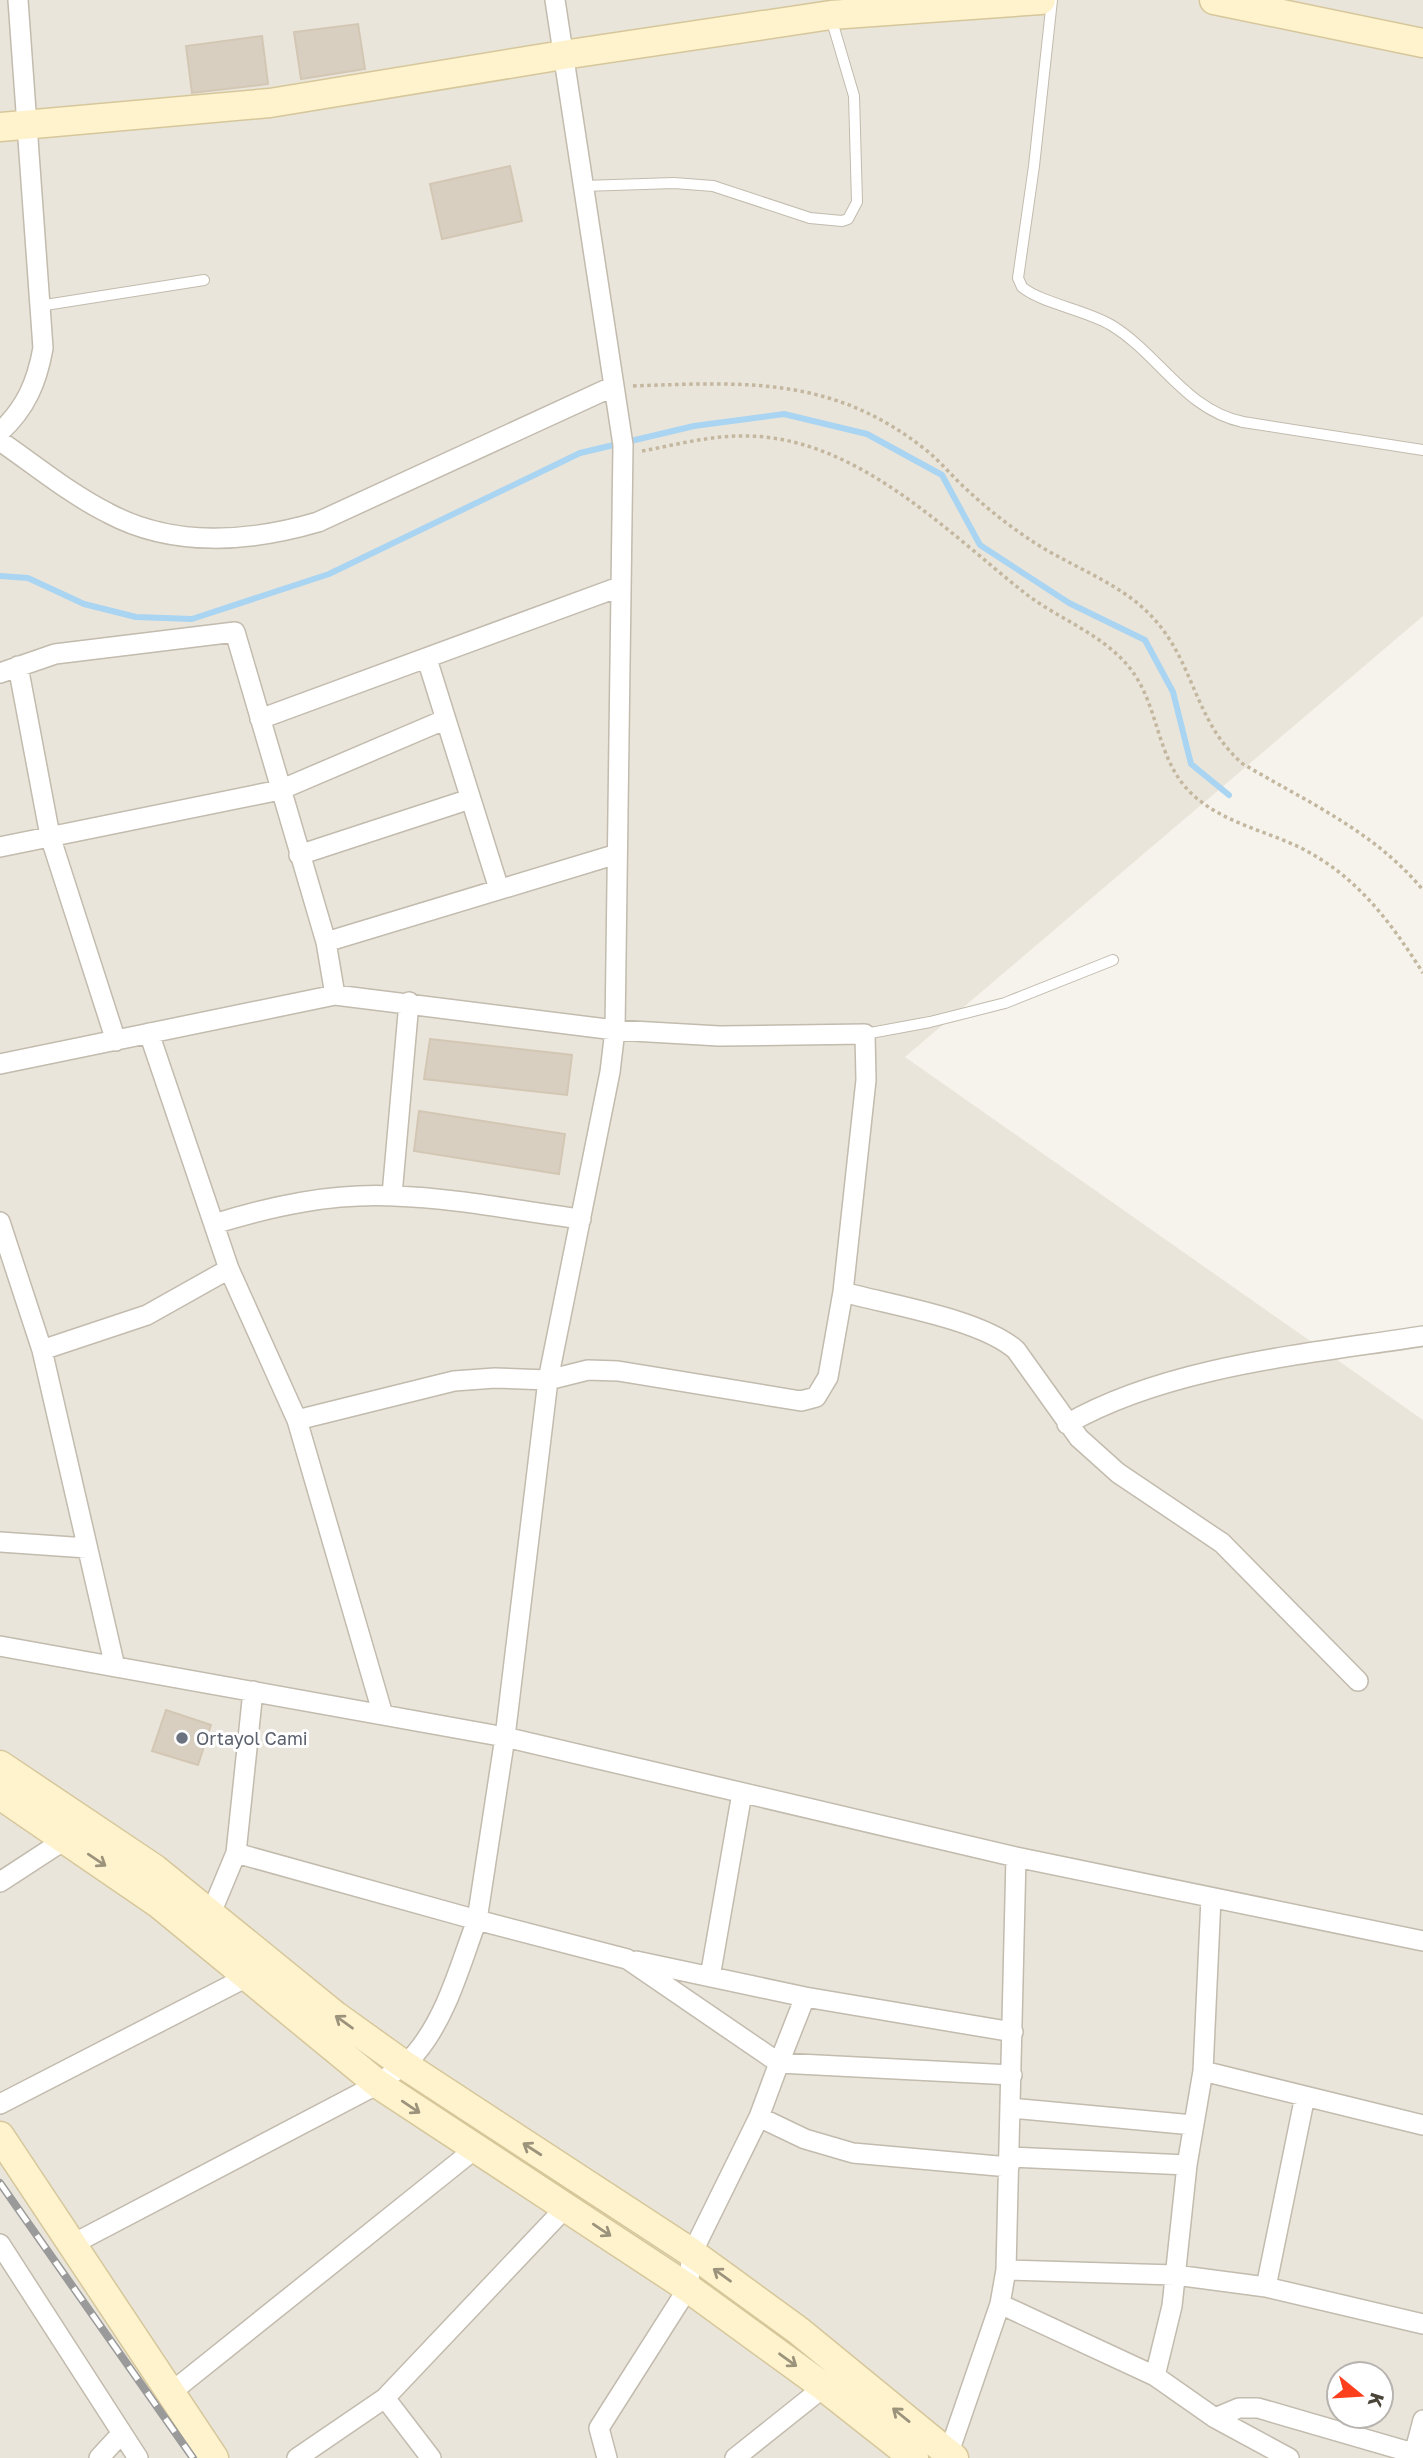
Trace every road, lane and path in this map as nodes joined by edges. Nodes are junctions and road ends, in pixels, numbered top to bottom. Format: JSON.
{"nodes":[{"id":1,"x":18,"y":0,"type":"edge"},
{"id":2,"x":555,"y":0,"type":"edge"},
{"id":3,"x":1041,"y":0,"type":"edge"},
{"id":4,"x":1052,"y":0,"type":"edge"},
{"id":5,"x":1214,"y":0,"type":"edge"},
{"id":6,"x":831,"y":15,"type":"junction"},
{"id":7,"x":1423,"y":43,"type":"edge"},
{"id":8,"x":563,"y":55,"type":"junction"},
{"id":9,"x":13,"y":126,"type":"edge"},
{"id":10,"x":583,"y":186,"type":"junction"},
{"id":11,"x":204,"y":280,"type":"dead end"},
{"id":12,"x":39,"y":306,"type":"junction"},
{"id":13,"x":614,"y":386,"type":"junction"},
{"id":14,"x":0,"y":432,"type":"edge"},
{"id":15,"x":0,"y":441,"type":"edge"},
{"id":16,"x":623,"y":450,"type":"junction"},
{"id":17,"x":1423,"y":450,"type":"edge"},
{"id":18,"x":619,"y":587,"type":"junction"},
{"id":19,"x":427,"y":659,"type":"junction"},
{"id":20,"x":9,"y":670,"type":"edge"},
{"id":21,"x":260,"y":719,"type":"junction"},
{"id":22,"x":444,"y":719,"type":"junction"},
{"id":23,"x":280,"y":790,"type":"junction"},
{"id":24,"x":470,"y":799,"type":"junction"},
{"id":25,"x":50,"y":836,"type":"junction"},
{"id":26,"x":0,"y":847,"type":"edge"},
{"id":27,"x":617,"y":854,"type":"junction"},
{"id":28,"x":299,"y":855,"type":"junction"},
{"id":29,"x":499,"y":889,"type":"junction"},
{"id":30,"x":1423,"y":890,"type":"edge"},
{"id":31,"x":326,"y":942,"type":"junction"},
{"id":32,"x":1113,"y":960,"type":"dead end"},
{"id":33,"x":1423,"y":974,"type":"edge"},
{"id":34,"x":335,"y":995,"type":"junction"},
{"id":35,"x":409,"y":1002,"type":"junction"},
{"id":36,"x":615,"y":1030,"type":"junction"},
{"id":37,"x":149,"y":1033,"type":"junction"},
{"id":38,"x":865,"y":1034,"type":"junction"},
{"id":39,"x":116,"y":1041,"type":"junction"},
{"id":40,"x":0,"y":1064,"type":"edge"},
{"id":41,"x":392,"y":1195,"type":"junction"},
{"id":42,"x":581,"y":1219,"type":"junction"},
{"id":43,"x":0,"y":1222,"type":"edge"},
{"id":44,"x":214,"y":1224,"type":"junction"},
{"id":45,"x":229,"y":1269,"type":"junction"},
{"id":46,"x":844,"y":1292,"type":"junction"},
{"id":47,"x":1423,"y":1336,"type":"edge"},
{"id":48,"x":42,"y":1350,"type":"junction"},
{"id":49,"x":548,"y":1380,"type":"junction"},
{"id":50,"x":297,"y":1420,"type":"junction"},
{"id":51,"x":1067,"y":1424,"type":"junction"},
{"id":52,"x":0,"y":1542,"type":"edge"},
{"id":53,"x":87,"y":1548,"type":"junction"},
{"id":54,"x":0,"y":1646,"type":"edge"},
{"id":55,"x":116,"y":1667,"type":"junction"},
{"id":56,"x":1358,"y":1681,"type":"dead end"},
{"id":57,"x":253,"y":1691,"type":"junction"},
{"id":58,"x":383,"y":1715,"type":"junction"},
{"id":59,"x":505,"y":1737,"type":"junction"},
{"id":60,"x":0,"y":1765,"type":"edge"},
{"id":61,"x":741,"y":1793,"type":"junction"},
{"id":62,"x":0,"y":1795,"type":"edge"},
{"id":63,"x":66,"y":1839,"type":"junction"},
{"id":64,"x":236,"y":1853,"type":"junction"},
{"id":65,"x":1016,"y":1857,"type":"junction"},
{"id":66,"x":0,"y":1882,"type":"edge"},
{"id":67,"x":1211,"y":1898,"type":"junction"},
{"id":68,"x":211,"y":1913,"type":"junction"},
{"id":69,"x":477,"y":1920,"type":"junction"},
{"id":70,"x":1423,"y":1941,"type":"edge"},
{"id":71,"x":627,"y":1959,"type":"junction"},
{"id":72,"x":710,"y":1977,"type":"junction"},
{"id":73,"x":245,"y":1978,"type":"junction"},
{"id":74,"x":805,"y":1997,"type":"junction"},
{"id":75,"x":1013,"y":2032,"type":"junction"},
{"id":76,"x":779,"y":2063,"type":"junction"},
{"id":77,"x":403,"y":2064,"type":"junction"},
{"id":78,"x":1203,"y":2071,"type":"junction"},
{"id":79,"x":1012,"y":2075,"type":"junction"},
{"id":80,"x":378,"y":2084,"type":"junction"},
{"id":81,"x":1305,"y":2096,"type":"junction"},
{"id":82,"x":0,"y":2104,"type":"edge"},
{"id":83,"x":1012,"y":2108,"type":"junction"},
{"id":84,"x":759,"y":2117,"type":"junction"},
{"id":85,"x":1193,"y":2125,"type":"junction"},
{"id":86,"x":1423,"y":2125,"type":"edge"},
{"id":87,"x":0,"y":2136,"type":"edge"},
{"id":88,"x":475,"y":2149,"type":"junction"},
{"id":89,"x":1009,"y":2162,"type":"junction"},
{"id":90,"x":1187,"y":2165,"type":"junction"},
{"id":91,"x":567,"y":2206,"type":"junction"},
{"id":92,"x":0,"y":2244,"type":"edge"},
{"id":93,"x":71,"y":2245,"type":"junction"},
{"id":94,"x":692,"y":2253,"type":"junction"},
{"id":95,"x":1006,"y":2270,"type":"junction"},
{"id":96,"x":1175,"y":2275,"type":"junction"},
{"id":97,"x":1266,"y":2287,"type":"junction"},
{"id":98,"x":688,"y":2288,"type":"junction"},
{"id":99,"x":1000,"y":2304,"type":"junction"},
{"id":100,"x":1423,"y":2324,"type":"edge"},
{"id":101,"x":1155,"y":2376,"type":"junction"},
{"id":102,"x":824,"y":2387,"type":"junction"},
{"id":103,"x":169,"y":2394,"type":"junction"},
{"id":104,"x":386,"y":2398,"type":"junction"},
{"id":105,"x":1215,"y":2418,"type":"junction"},
{"id":106,"x":1423,"y":2420,"type":"edge"},
{"id":107,"x":122,"y":2433,"type":"junction"},
{"id":108,"x":1417,"y":2455,"type":"edge"},
{"id":109,"x":949,"y":2457,"type":"edge"},
{"id":110,"x":99,"y":2458,"type":"edge"},
{"id":111,"x":138,"y":2458,"type":"edge"},
{"id":112,"x":214,"y":2458,"type":"edge"},
{"id":113,"x":297,"y":2458,"type":"edge"},
{"id":114,"x":431,"y":2458,"type":"edge"},
{"id":115,"x":607,"y":2458,"type":"edge"},
{"id":116,"x":735,"y":2458,"type":"edge"},
{"id":117,"x":914,"y":2458,"type":"edge"},
{"id":118,"x":1289,"y":2458,"type":"edge"}],
"edges":[{"from":1,"to":9,"type":"street"},
{"from":2,"to":8,"type":"street"},
{"from":3,"to":6,"type":"main road"},
{"from":4,"to":17,"type":"lane"},
{"from":5,"to":7,"type":"main road"},
{"from":6,"to":8,"type":"main road"},
{"from":6,"to":10,"type":"lane"},
{"from":8,"to":9,"type":"main road"},
{"from":8,"to":10,"type":"street"},
{"from":9,"to":12,"type":"street"},
{"from":10,"to":13,"type":"street"},
{"from":11,"to":12,"type":"lane"},
{"from":12,"to":14,"type":"street"},
{"from":13,"to":15,"type":"street"},
{"from":13,"to":16,"type":"street"},
{"from":13,"to":30,"type":"path"},
{"from":16,"to":18,"type":"street"},
{"from":16,"to":33,"type":"path"},
{"from":18,"to":19,"type":"street"},
{"from":18,"to":27,"type":"street"},
{"from":19,"to":21,"type":"street"},
{"from":19,"to":22,"type":"street"},
{"from":20,"to":21,"type":"street"},
{"from":20,"to":25,"type":"street"},
{"from":21,"to":23,"type":"street"},
{"from":22,"to":23,"type":"street"},
{"from":22,"to":24,"type":"street"},
{"from":23,"to":25,"type":"street"},
{"from":23,"to":28,"type":"street"},
{"from":24,"to":28,"type":"street"},
{"from":24,"to":29,"type":"street"},
{"from":25,"to":26,"type":"street"},
{"from":25,"to":39,"type":"street"},
{"from":27,"to":29,"type":"street"},
{"from":27,"to":36,"type":"street"},
{"from":28,"to":31,"type":"street"},
{"from":29,"to":31,"type":"street"},
{"from":31,"to":34,"type":"street"},
{"from":32,"to":38,"type":"lane"},
{"from":34,"to":35,"type":"street"},
{"from":34,"to":37,"type":"street"},
{"from":35,"to":36,"type":"street"},
{"from":35,"to":41,"type":"street"},
{"from":36,"to":38,"type":"street"},
{"from":36,"to":42,"type":"street"},
{"from":37,"to":39,"type":"street"},
{"from":37,"to":44,"type":"street"},
{"from":38,"to":46,"type":"street"},
{"from":39,"to":40,"type":"street"},
{"from":41,"to":42,"type":"street"},
{"from":41,"to":44,"type":"street"},
{"from":42,"to":49,"type":"street"},
{"from":43,"to":48,"type":"street"},
{"from":44,"to":45,"type":"street"},
{"from":45,"to":48,"type":"street"},
{"from":45,"to":50,"type":"street"},
{"from":46,"to":49,"type":"street"},
{"from":46,"to":51,"type":"street"},
{"from":47,"to":51,"type":"street"},
{"from":48,"to":53,"type":"street"},
{"from":49,"to":50,"type":"street"},
{"from":49,"to":59,"type":"street"},
{"from":50,"to":58,"type":"street"},
{"from":51,"to":56,"type":"street"},
{"from":52,"to":53,"type":"street"},
{"from":53,"to":55,"type":"street"},
{"from":54,"to":55,"type":"street"},
{"from":55,"to":57,"type":"street"},
{"from":57,"to":58,"type":"street"},
{"from":57,"to":64,"type":"street"},
{"from":58,"to":59,"type":"street"},
{"from":59,"to":61,"type":"street"},
{"from":59,"to":69,"type":"street"},
{"from":60,"to":68,"type":"main road"},
{"from":61,"to":65,"type":"street"},
{"from":61,"to":72,"type":"street"},
{"from":62,"to":63,"type":"main road"},
{"from":63,"to":66,"type":"street"},
{"from":63,"to":73,"type":"main road","one_way":true},
{"from":64,"to":68,"type":"street"},
{"from":64,"to":69,"type":"street"},
{"from":65,"to":67,"type":"street"},
{"from":65,"to":75,"type":"street"},
{"from":67,"to":70,"type":"street"},
{"from":67,"to":78,"type":"street"},
{"from":77,"to":68,"type":"main road","one_way":true},
{"from":69,"to":71,"type":"street"},
{"from":69,"to":77,"type":"street"},
{"from":71,"to":72,"type":"street"},
{"from":71,"to":76,"type":"street"},
{"from":72,"to":74,"type":"street"},
{"from":73,"to":80,"type":"main road"},
{"from":73,"to":82,"type":"street"},
{"from":74,"to":75,"type":"street"},
{"from":74,"to":76,"type":"street"},
{"from":75,"to":79,"type":"street"},
{"from":76,"to":79,"type":"street"},
{"from":76,"to":84,"type":"street"},
{"from":77,"to":80,"type":"street"},
{"from":94,"to":77,"type":"main road","one_way":true},
{"from":78,"to":81,"type":"street"},
{"from":78,"to":85,"type":"street"},
{"from":79,"to":83,"type":"street"},
{"from":80,"to":88,"type":"main road","one_way":true},
{"from":80,"to":93,"type":"street"},
{"from":81,"to":86,"type":"street"},
{"from":81,"to":97,"type":"street"},
{"from":83,"to":85,"type":"street"},
{"from":83,"to":89,"type":"street"},
{"from":84,"to":89,"type":"street"},
{"from":84,"to":94,"type":"street"},
{"from":85,"to":90,"type":"street"},
{"from":87,"to":93,"type":"main road"},
{"from":88,"to":91,"type":"main road"},
{"from":88,"to":103,"type":"street"},
{"from":89,"to":90,"type":"street"},
{"from":89,"to":95,"type":"street"},
{"from":90,"to":96,"type":"street"},
{"from":91,"to":98,"type":"main road","one_way":true},
{"from":91,"to":104,"type":"street"},
{"from":92,"to":107,"type":"street"},
{"from":93,"to":103,"type":"main road"},
{"from":94,"to":98,"type":"street"},
{"from":109,"to":94,"type":"main road","one_way":true},
{"from":95,"to":96,"type":"street"},
{"from":95,"to":99,"type":"street"},
{"from":96,"to":97,"type":"street"},
{"from":96,"to":101,"type":"street"},
{"from":97,"to":100,"type":"street"},
{"from":98,"to":102,"type":"main road","one_way":true},
{"from":98,"to":115,"type":"street"},
{"from":99,"to":101,"type":"street"},
{"from":99,"to":109,"type":"street"},
{"from":101,"to":105,"type":"street"},
{"from":102,"to":116,"type":"street"},
{"from":102,"to":117,"type":"main road"},
{"from":103,"to":112,"type":"main road"},
{"from":104,"to":113,"type":"street"},
{"from":104,"to":114,"type":"street"},
{"from":105,"to":108,"type":"street"},
{"from":105,"to":118,"type":"street"},
{"from":106,"to":108,"type":"street"},
{"from":107,"to":110,"type":"street"},
{"from":107,"to":111,"type":"street"}]}
